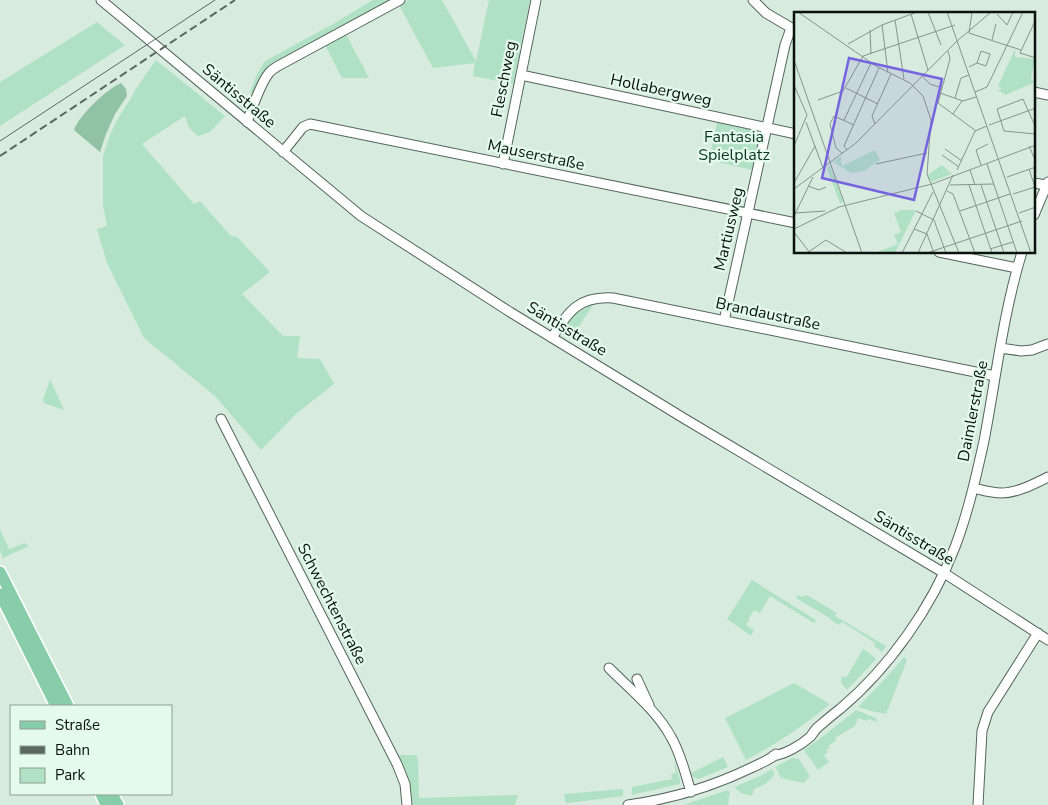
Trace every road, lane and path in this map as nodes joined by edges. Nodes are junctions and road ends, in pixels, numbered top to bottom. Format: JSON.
{"nodes":[{"id":1,"x":101,"y":0,"type":"edge"},
{"id":2,"x":400,"y":0,"type":"edge"},
{"id":3,"x":536,"y":0,"type":"edge"},
{"id":4,"x":753,"y":0,"type":"edge"},
{"id":5,"x":793,"y":29,"type":"edge"},
{"id":6,"x":520,"y":75,"type":"junction"},
{"id":7,"x":247,"y":122,"type":"junction"},
{"id":8,"x":766,"y":128,"type":"junction"},
{"id":9,"x":794,"y":134,"type":"edge"},
{"id":10,"x":283,"y":152,"type":"junction"},
{"id":11,"x":503,"y":164,"type":"junction"},
{"id":12,"x":1047,"y":184,"type":"edge"},
{"id":13,"x":1036,"y":210,"type":"edge"},
{"id":14,"x":748,"y":214,"type":"junction"},
{"id":15,"x":794,"y":223,"type":"edge"},
{"id":16,"x":949,"y":254,"type":"edge"},
{"id":17,"x":1021,"y":254,"type":"edge"},
{"id":18,"x":1017,"y":268,"type":"junction"},
{"id":19,"x":724,"y":320,"type":"junction"},
{"id":20,"x":552,"y":338,"type":"junction"},
{"id":21,"x":1048,"y":344,"type":"edge"},
{"id":22,"x":1000,"y":348,"type":"junction"},
{"id":23,"x":995,"y":376,"type":"junction"},
{"id":24,"x":222,"y":419,"type":"dead end"},
{"id":25,"x":1048,"y":478,"type":"edge"},
{"id":26,"x":973,"y":488,"type":"junction"},
{"id":27,"x":0,"y":572,"type":"edge"},
{"id":28,"x":944,"y":573,"type":"junction"},
{"id":29,"x":0,"y":594,"type":"edge"},
{"id":30,"x":1038,"y":633,"type":"junction"},
{"id":31,"x":1048,"y":640,"type":"edge"},
{"id":32,"x":609,"y":668,"type":"dead end"},
{"id":33,"x":637,"y":679,"type":"dead end"},
{"id":34,"x":56,"y":705,"type":"edge"},
{"id":35,"x":67,"y":705,"type":"edge"},
{"id":36,"x":652,"y":712,"type":"junction"},
{"id":37,"x":691,"y":792,"type":"junction"},
{"id":38,"x":407,"y":805,"type":"edge"},
{"id":39,"x":628,"y":805,"type":"edge"},
{"id":40,"x":978,"y":805,"type":"edge"}],
"edges":[{"from":1,"to":7,"type":"street","name":"Säntisstraße"},
{"from":2,"to":7,"type":"street"},
{"from":3,"to":6,"type":"street","name":"Fleschweg"},
{"from":4,"to":5,"type":"street"},
{"from":5,"to":8,"type":"street","name":"Martiusweg"},
{"from":6,"to":8,"type":"street","name":"Hollabergweg"},
{"from":6,"to":11,"type":"street","name":"Fleschweg"},
{"from":7,"to":10,"type":"street","name":"Säntisstraße"},
{"from":8,"to":9,"type":"street","name":"Hollabergweg"},
{"from":8,"to":14,"type":"street","name":"Martiusweg"},
{"from":10,"to":11,"type":"street","name":"Mauserstraße"},
{"from":10,"to":20,"type":"street","name":"Säntisstraße"},
{"from":11,"to":14,"type":"street","name":"Mauserstraße"},
{"from":12,"to":13,"type":"street"},
{"from":14,"to":15,"type":"street","name":"Mauserstraße"},
{"from":14,"to":19,"type":"street","name":"Martiusweg"},
{"from":16,"to":18,"type":"street"},
{"from":17,"to":18,"type":"street","name":"Daimlerstraße"},
{"from":18,"to":22,"type":"street","name":"Daimlerstraße"},
{"from":19,"to":20,"type":"street","name":"Brandaustraße"},
{"from":19,"to":23,"type":"street","name":"Brandaustraße"},
{"from":20,"to":28,"type":"street","name":"Säntisstraße"},
{"from":21,"to":22,"type":"street"},
{"from":22,"to":23,"type":"street","name":"Daimlerstraße"},
{"from":23,"to":26,"type":"street","name":"Daimlerstraße"},
{"from":24,"to":38,"type":"street","name":"Schwechtenstraße"},
{"from":25,"to":26,"type":"street"},
{"from":26,"to":28,"type":"street","name":"Daimlerstraße"},
{"from":27,"to":35,"type":"main road"},
{"from":28,"to":30,"type":"street","name":"Säntisstraße"},
{"from":28,"to":37,"type":"street","name":"Daimlerstraße"},
{"from":29,"to":34,"type":"main road"},
{"from":30,"to":31,"type":"street","name":"Säntisstraße"},
{"from":30,"to":40,"type":"street"},
{"from":32,"to":36,"type":"street"},
{"from":33,"to":36,"type":"street"},
{"from":36,"to":37,"type":"street"},
{"from":37,"to":39,"type":"street","name":"Daimlerstraße"}]}
